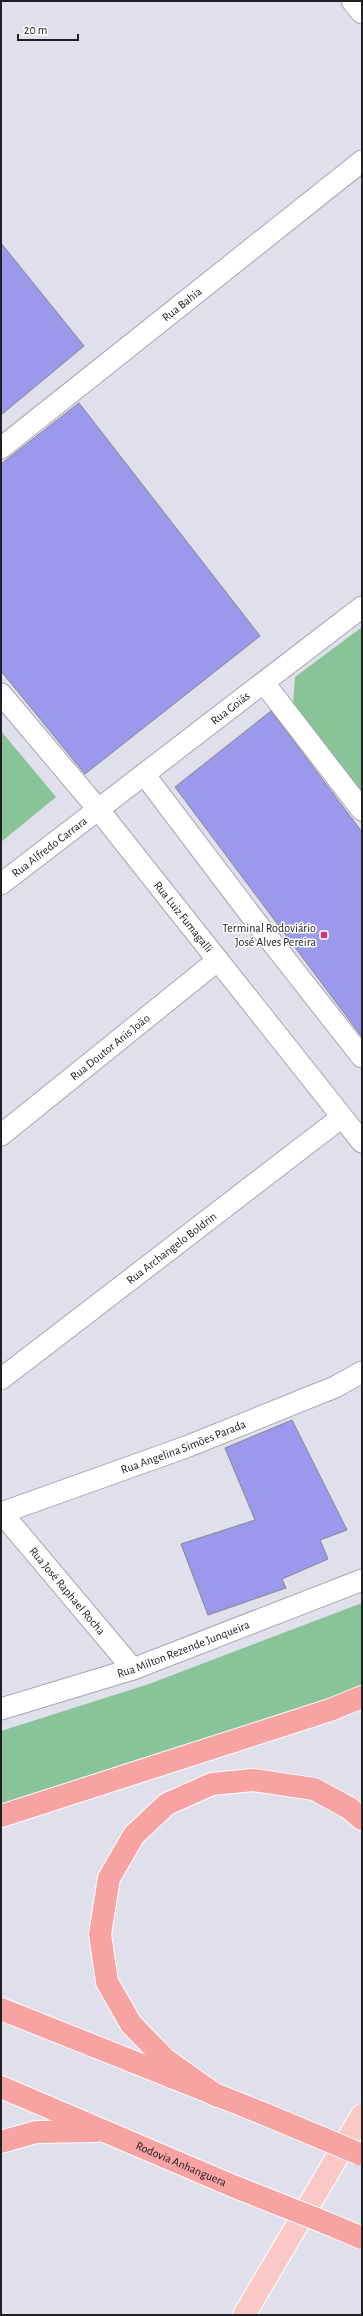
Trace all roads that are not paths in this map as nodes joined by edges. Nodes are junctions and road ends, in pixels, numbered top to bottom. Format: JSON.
{"nodes":[{"id":1,"x":352,"y":1,"type":"edge"},
{"id":2,"x":362,"y":13,"type":"edge"},
{"id":3,"x":362,"y":161,"type":"edge"},
{"id":4,"x":1,"y":448,"type":"edge"},
{"id":5,"x":362,"y":606,"type":"edge"},
{"id":6,"x":264,"y":683,"type":"junction"},
{"id":7,"x":1,"y":694,"type":"edge"},
{"id":8,"x":144,"y":774,"type":"junction"},
{"id":9,"x":98,"y":809,"type":"junction"},
{"id":10,"x":362,"y":810,"type":"edge"},
{"id":11,"x":1,"y":884,"type":"edge"},
{"id":12,"x":218,"y":960,"type":"junction"},
{"id":13,"x":362,"y":1057,"type":"edge"},
{"id":14,"x":342,"y":1117,"type":"junction"},
{"id":15,"x":1,"y":1135,"type":"edge"},
{"id":16,"x":362,"y":1142,"type":"edge"},
{"id":17,"x":362,"y":1372,"type":"edge"},
{"id":18,"x":1,"y":1379,"type":"edge"},
{"id":19,"x":1,"y":1512,"type":"edge"},
{"id":20,"x":362,"y":1580,"type":"edge"},
{"id":21,"x":133,"y":1669,"type":"junction"},
{"id":22,"x":362,"y":1697,"type":"edge"},
{"id":23,"x":1,"y":1709,"type":"edge"},
{"id":24,"x":1,"y":1816,"type":"edge"},
{"id":25,"x":362,"y":1819,"type":"edge"},
{"id":26,"x":1,"y":2009,"type":"edge"},
{"id":27,"x":1,"y":2087,"type":"edge"},
{"id":28,"x":217,"y":2096,"type":"junction"},
{"id":29,"x":362,"y":2115,"type":"edge"},
{"id":30,"x":105,"y":2130,"type":"junction"},
{"id":31,"x":1,"y":2142,"type":"edge"},
{"id":32,"x":361,"y":2155,"type":"edge"},
{"id":33,"x":362,"y":2238,"type":"edge"},
{"id":34,"x":244,"y":2315,"type":"edge"}],
"edges":[{"from":1,"to":2,"type":"street"},
{"from":3,"to":4,"type":"street","name":"Rua Bahia"},
{"from":5,"to":6,"type":"street","name":"Rua Goiás"},
{"from":6,"to":8,"type":"street","name":"Rua Goiás"},
{"from":6,"to":10,"type":"street"},
{"from":7,"to":9,"type":"street","name":"Rua Luiz Fumagalli"},
{"from":8,"to":9,"type":"street","name":"Rua Goiás"},
{"from":8,"to":13,"type":"street"},
{"from":9,"to":11,"type":"street","name":"Rua Alfredo Carrara"},
{"from":9,"to":12,"type":"street","name":"Rua Luiz Fumagalli"},
{"from":12,"to":14,"type":"street","name":"Rua Luiz Fumagalli"},
{"from":12,"to":15,"type":"street","name":"Rua Doutor Anis João"},
{"from":14,"to":16,"type":"street","name":"Rua Luiz Fumagalli"},
{"from":14,"to":18,"type":"street","name":"Rua Archangelo Boldrin"},
{"from":17,"to":19,"type":"street","name":"Rua Angelina Simões Parada"},
{"from":19,"to":21,"type":"street","name":"Rua José Raphael Rocha"},
{"from":20,"to":21,"type":"street","name":"Rua Milton Rezende Junqueira"},
{"from":21,"to":23,"type":"street","name":"Rua Milton Rezende Junqueira"},
{"from":22,"to":24,"type":"highway"},
{"from":25,"to":28,"type":"highway"},
{"from":26,"to":28,"type":"highway"},
{"from":27,"to":30,"type":"highway","name":"Rodovia Anhanguera"},
{"from":28,"to":32,"type":"highway","bridge":true},
{"from":29,"to":34,"type":"main road"},
{"from":30,"to":31,"type":"highway"},
{"from":30,"to":33,"type":"highway","name":"Rodovia Anhanguera","bridge":true}]}
